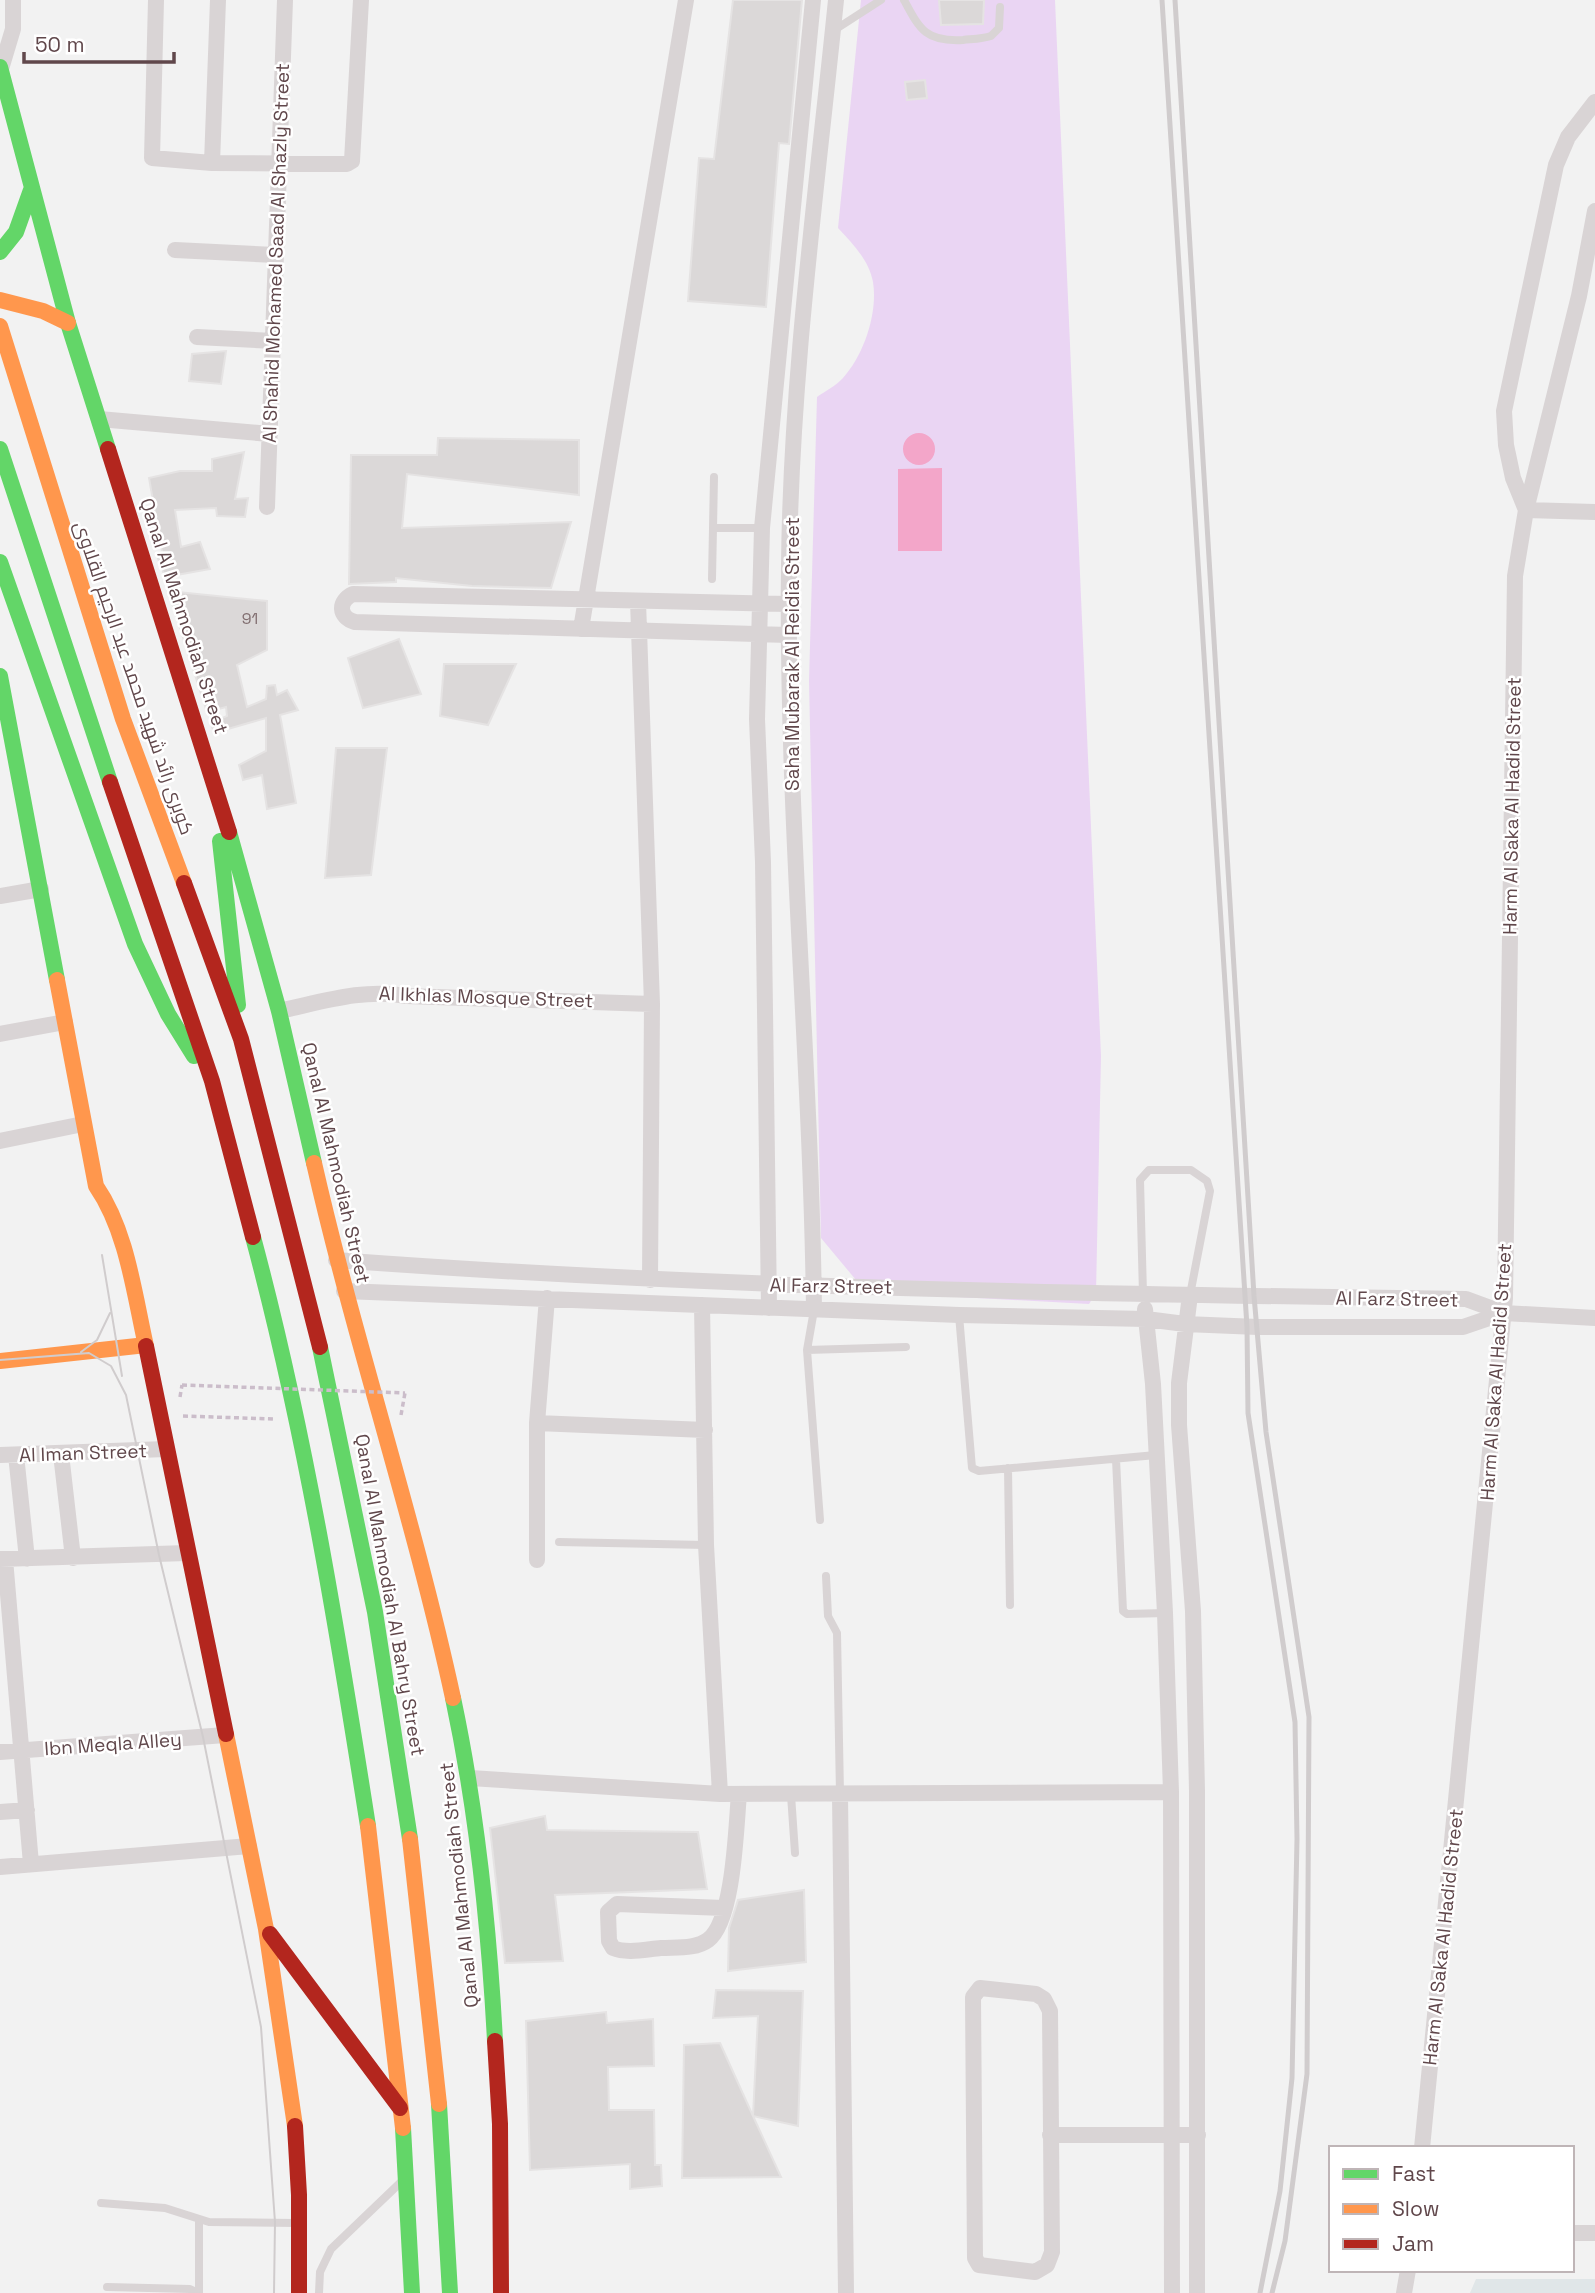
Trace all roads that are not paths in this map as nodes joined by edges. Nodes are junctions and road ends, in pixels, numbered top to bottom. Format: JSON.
{"nodes":[{"id":1,"x":13,"y":0,"type":"edge"},
{"id":2,"x":156,"y":0,"type":"edge"},
{"id":3,"x":218,"y":0,"type":"edge"},
{"id":4,"x":285,"y":0,"type":"edge"},
{"id":5,"x":361,"y":0,"type":"edge"},
{"id":6,"x":686,"y":0,"type":"edge"},
{"id":7,"x":813,"y":0,"type":"edge"},
{"id":8,"x":836,"y":0,"type":"edge"},
{"id":9,"x":881,"y":0,"type":"edge"},
{"id":10,"x":898,"y":0,"type":"edge"},
{"id":11,"x":904,"y":0,"type":"edge"},
{"id":12,"x":1000,"y":6,"type":"dead end"},
{"id":13,"x":833,"y":31,"type":"junction"},
{"id":14,"x":0,"y":68,"type":"edge"},
{"id":15,"x":1595,"y":102,"type":"edge"},
{"id":16,"x":212,"y":163,"type":"junction"},
{"id":17,"x":279,"y":165,"type":"junction"},
{"id":18,"x":32,"y":189,"type":"junction"},
{"id":19,"x":1595,"y":211,"type":"edge"},
{"id":20,"x":176,"y":250,"type":"dead end"},
{"id":21,"x":0,"y":252,"type":"edge"},
{"id":22,"x":275,"y":255,"type":"junction"},
{"id":23,"x":0,"y":300,"type":"edge"},
{"id":24,"x":68,"y":323,"type":"junction"},
{"id":25,"x":0,"y":326,"type":"edge"},
{"id":26,"x":197,"y":337,"type":"dead end"},
{"id":27,"x":273,"y":341,"type":"junction"},
{"id":28,"x":99,"y":419,"type":"junction"},
{"id":29,"x":270,"y":434,"type":"junction"},
{"id":30,"x":0,"y":449,"type":"edge"},
{"id":31,"x":714,"y":477,"type":"dead end"},
{"id":32,"x":267,"y":507,"type":"dead end"},
{"id":33,"x":1526,"y":510,"type":"junction"},
{"id":34,"x":1595,"y":512,"type":"edge"},
{"id":35,"x":713,"y":528,"type":"junction"},
{"id":36,"x":762,"y":528,"type":"junction"},
{"id":37,"x":0,"y":562,"type":"edge"},
{"id":38,"x":712,"y":579,"type":"dead end"},
{"id":39,"x":586,"y":599,"type":"junction"},
{"id":40,"x":638,"y":601,"type":"junction"},
{"id":41,"x":760,"y":604,"type":"junction"},
{"id":42,"x":789,"y":604,"type":"junction"},
{"id":43,"x":581,"y":629,"type":"junction"},
{"id":44,"x":638,"y":631,"type":"junction"},
{"id":45,"x":759,"y":634,"type":"junction"},
{"id":46,"x":789,"y":635,"type":"junction"},
{"id":47,"x":1,"y":686,"type":"edge"},
{"id":48,"x":213,"y":777,"type":"junction"},
{"id":49,"x":41,"y":889,"type":"junction"},
{"id":50,"x":0,"y":896,"type":"edge"},
{"id":51,"x":652,"y":1003,"type":"junction"},
{"id":52,"x":279,"y":1011,"type":"junction"},
{"id":53,"x":65,"y":1022,"type":"junction"},
{"id":54,"x":0,"y":1034,"type":"edge"},
{"id":55,"x":241,"y":1040,"type":"junction"},
{"id":56,"x":212,"y":1082,"type":"junction"},
{"id":57,"x":83,"y":1124,"type":"junction"},
{"id":58,"x":0,"y":1141,"type":"edge"},
{"id":59,"x":336,"y":1260,"type":"junction"},
{"id":60,"x":528,"y":1274,"type":"junction"},
{"id":61,"x":650,"y":1280,"type":"junction"},
{"id":62,"x":769,"y":1285,"type":"junction"},
{"id":63,"x":814,"y":1285,"type":"junction"},
{"id":64,"x":344,"y":1291,"type":"junction"},
{"id":65,"x":1190,"y":1294,"type":"junction"},
{"id":66,"x":1143,"y":1296,"type":"junction"},
{"id":67,"x":527,"y":1297,"type":"junction"},
{"id":68,"x":547,"y":1298,"type":"junction"},
{"id":69,"x":702,"y":1305,"type":"junction"},
{"id":70,"x":769,"y":1308,"type":"junction"},
{"id":71,"x":814,"y":1310,"type":"junction"},
{"id":72,"x":1504,"y":1313,"type":"junction"},
{"id":73,"x":959,"y":1315,"type":"junction"},
{"id":74,"x":1595,"y":1318,"type":"edge"},
{"id":75,"x":1146,"y":1319,"type":"junction"},
{"id":76,"x":1185,"y":1324,"type":"junction"},
{"id":77,"x":146,"y":1345,"type":"junction"},
{"id":78,"x":906,"y":1347,"type":"dead end"},
{"id":79,"x":807,"y":1350,"type":"junction"},
{"id":80,"x":0,"y":1361,"type":"edge"},
{"id":81,"x":1179,"y":1383,"type":"junction"},
{"id":82,"x":1153,"y":1384,"type":"junction"},
{"id":83,"x":537,"y":1423,"type":"junction"},
{"id":84,"x":1179,"y":1425,"type":"junction"},
{"id":85,"x":1154,"y":1427,"type":"junction"},
{"id":86,"x":705,"y":1430,"type":"junction"},
{"id":87,"x":166,"y":1449,"type":"junction"},
{"id":88,"x":61,"y":1454,"type":"junction"},
{"id":89,"x":8,"y":1455,"type":"edge"},
{"id":90,"x":1156,"y":1455,"type":"junction"},
{"id":91,"x":1116,"y":1459,"type":"junction"},
{"id":92,"x":1008,"y":1468,"type":"junction"},
{"id":93,"x":820,"y":1520,"type":"dead end"},
{"id":94,"x":559,"y":1542,"type":"dead end"},
{"id":95,"x":706,"y":1545,"type":"junction"},
{"id":96,"x":187,"y":1553,"type":"junction"},
{"id":97,"x":73,"y":1558,"type":"junction"},
{"id":98,"x":2,"y":1559,"type":"edge"},
{"id":99,"x":27,"y":1559,"type":"junction"},
{"id":100,"x":537,"y":1560,"type":"dead end"},
{"id":101,"x":826,"y":1576,"type":"dead end"},
{"id":102,"x":1010,"y":1605,"type":"dead end"},
{"id":103,"x":1165,"y":1613,"type":"junction"},
{"id":104,"x":5,"y":1622,"type":"edge"},
{"id":105,"x":8,"y":1683,"type":"edge"},
{"id":106,"x":225,"y":1735,"type":"junction"},
{"id":107,"x":21,"y":1750,"type":"junction"},
{"id":108,"x":0,"y":1752,"type":"edge"},
{"id":109,"x":470,"y":1778,"type":"junction"},
{"id":110,"x":1171,"y":1792,"type":"junction"},
{"id":111,"x":720,"y":1794,"type":"junction"},
{"id":112,"x":739,"y":1794,"type":"junction"},
{"id":113,"x":791,"y":1795,"type":"junction"},
{"id":114,"x":840,"y":1795,"type":"junction"},
{"id":115,"x":27,"y":1810,"type":"junction"},
{"id":116,"x":0,"y":1812,"type":"edge"},
{"id":117,"x":249,"y":1846,"type":"junction"},
{"id":118,"x":795,"y":1853,"type":"dead end"},
{"id":119,"x":31,"y":1864,"type":"junction"},
{"id":120,"x":0,"y":1867,"type":"edge"},
{"id":121,"x":724,"y":1909,"type":"junction"},
{"id":122,"x":266,"y":1928,"type":"junction"},
{"id":123,"x":402,"y":2111,"type":"junction"},
{"id":124,"x":1050,"y":2135,"type":"junction"},
{"id":125,"x":1198,"y":2135,"type":"junction"},
{"id":126,"x":1172,"y":2136,"type":"junction"},
{"id":127,"x":1422,"y":2146,"type":"edge"},
{"id":128,"x":406,"y":2177,"type":"junction"},
{"id":129,"x":101,"y":2203,"type":"dead end"},
{"id":130,"x":199,"y":2220,"type":"junction"},
{"id":131,"x":299,"y":2223,"type":"junction"},
{"id":132,"x":1574,"y":2233,"type":"edge"},
{"id":133,"x":1595,"y":2233,"type":"edge"},
{"id":134,"x":1408,"y":2272,"type":"edge"},
{"id":135,"x":107,"y":2287,"type":"dead end"},
{"id":136,"x":199,"y":2293,"type":"edge"},
{"id":137,"x":299,"y":2293,"type":"edge"},
{"id":138,"x":319,"y":2293,"type":"edge"},
{"id":139,"x":412,"y":2293,"type":"edge"},
{"id":140,"x":450,"y":2293,"type":"edge"},
{"id":141,"x":501,"y":2293,"type":"edge"},
{"id":142,"x":846,"y":2293,"type":"edge"},
{"id":143,"x":1172,"y":2293,"type":"edge"},
{"id":144,"x":1197,"y":2293,"type":"edge"},
{"id":145,"x":1404,"y":2293,"type":"edge"}],
"edges":[{"from":1,"to":14,"type":"street"},
{"from":2,"to":16,"type":"street"},
{"from":3,"to":16,"type":"street"},
{"from":4,"to":17,"type":"street","name":"Al Shahid Mohamed Saad Al Shazly Street"},
{"from":5,"to":17,"type":"street"},
{"from":6,"to":39,"type":"street"},
{"from":7,"to":36,"type":"street","name":"Saha Mubarak Al Reidia Street"},
{"from":8,"to":13,"type":"street","name":"Saha Mubarak Al Reidia Street"},
{"from":9,"to":13,"type":"lane"},
{"from":10,"to":11,"type":"lane"},
{"from":11,"to":12,"type":"lane"},
{"from":13,"to":42,"type":"street","name":"Saha Mubarak Al Reidia Street"},
{"from":14,"to":18,"type":"main road","name":"Qanal Al Mahmodiah Street"},
{"from":15,"to":33,"type":"street"},
{"from":16,"to":17,"type":"street"},
{"from":17,"to":22,"type":"street","name":"Al Shahid Mohamed Saad Al Shazly Street"},
{"from":18,"to":21,"type":"main road"},
{"from":18,"to":24,"type":"main road","name":"Qanal Al Mahmodiah Street"},
{"from":19,"to":33,"type":"street","name":"Harm Al Saka Al Hadid Street"},
{"from":20,"to":22,"type":"street"},
{"from":22,"to":27,"type":"street","name":"Al Shahid Mohamed Saad Al Shazly Street"},
{"from":23,"to":24,"type":"main road"},
{"from":24,"to":28,"type":"main road","name":"Qanal Al Mahmodiah Street"},
{"from":25,"to":55,"type":"main road","name":"كوبرى رائد شهيد محمد عبد الرحيم القلاوى"},
{"from":26,"to":27,"type":"street"},
{"from":27,"to":29,"type":"street","name":"Al Shahid Mohamed Saad Al Shazly Street"},
{"from":28,"to":29,"type":"street"},
{"from":28,"to":48,"type":"main road","name":"Qanal Al Mahmodiah Street"},
{"from":29,"to":32,"type":"street","name":"Al Shahid Mohamed Saad Al Shazly Street"},
{"from":30,"to":56,"type":"main road"},
{"from":31,"to":35,"type":"lane"},
{"from":33,"to":34,"type":"street"},
{"from":33,"to":72,"type":"street","name":"Harm Al Saka Al Hadid Street"},
{"from":35,"to":36,"type":"lane"},
{"from":35,"to":38,"type":"lane"},
{"from":36,"to":41,"type":"street","name":"Saha Mubarak Al Reidia Street"},
{"from":37,"to":56,"type":"main road"},
{"from":39,"to":40,"type":"street"},
{"from":39,"to":43,"type":"street"},
{"from":39,"to":43,"type":"street"},
{"from":40,"to":41,"type":"street"},
{"from":40,"to":44,"type":"street"},
{"from":41,"to":42,"type":"street"},
{"from":41,"to":45,"type":"street","name":"Saha Mubarak Al Reidia Street"},
{"from":42,"to":46,"type":"street","name":"Saha Mubarak Al Reidia Street"},
{"from":43,"to":44,"type":"street"},
{"from":44,"to":45,"type":"street"},
{"from":44,"to":51,"type":"street"},
{"from":45,"to":46,"type":"street"},
{"from":45,"to":62,"type":"street","name":"Saha Mubarak Al Reidia Street"},
{"from":46,"to":63,"type":"street","name":"Saha Mubarak Al Reidia Street"},
{"from":47,"to":49,"type":"main road"},
{"from":48,"to":52,"type":"main road","name":"Qanal Al Mahmodiah Street"},
{"from":48,"to":55,"type":"main road"},
{"from":49,"to":50,"type":"street"},
{"from":49,"to":53,"type":"main road"},
{"from":51,"to":52,"type":"street","name":"Al Ikhlas Mosque Street"},
{"from":51,"to":61,"type":"street"},
{"from":52,"to":59,"type":"main road","name":"Qanal Al Mahmodiah Street"},
{"from":53,"to":54,"type":"street"},
{"from":53,"to":57,"type":"main road"},
{"from":55,"to":140,"type":"main road","name":"Qanal Al Mahmodiah Al Bahry Street"},
{"from":56,"to":123,"type":"main road"},
{"from":57,"to":58,"type":"street"},
{"from":57,"to":77,"type":"main road"},
{"from":59,"to":60,"type":"street","name":"Al Farz Street"},
{"from":59,"to":64,"type":"main road","name":"Qanal Al Mahmodiah Street"},
{"from":60,"to":61,"type":"street","name":"Al Farz Street"},
{"from":60,"to":67,"type":"street"},
{"from":61,"to":62,"type":"street","name":"Al Farz Street"},
{"from":62,"to":63,"type":"street","name":"Al Farz Street"},
{"from":62,"to":70,"type":"street","name":"Saha Mubarak Al Reidia Street"},
{"from":63,"to":66,"type":"street","name":"Al Farz Street"},
{"from":63,"to":71,"type":"street","name":"Saha Mubarak Al Reidia Street"},
{"from":64,"to":67,"type":"street","name":"Al Farz Street"},
{"from":64,"to":109,"type":"main road","name":"Qanal Al Mahmodiah Street"},
{"from":65,"to":66,"type":"street","name":"Al Farz Street"},
{"from":65,"to":66,"type":"lane"},
{"from":65,"to":72,"type":"street","name":"Al Farz Street"},
{"from":65,"to":76,"type":"street"},
{"from":66,"to":75,"type":"street"},
{"from":67,"to":68,"type":"street","name":"Al Farz Street"},
{"from":68,"to":69,"type":"street","name":"Al Farz Street"},
{"from":68,"to":83,"type":"street"},
{"from":69,"to":70,"type":"street","name":"Al Farz Street"},
{"from":69,"to":86,"type":"street"},
{"from":70,"to":71,"type":"street","name":"Al Farz Street"},
{"from":71,"to":73,"type":"street","name":"Al Farz Street"},
{"from":71,"to":79,"type":"lane"},
{"from":72,"to":74,"type":"street"},
{"from":72,"to":76,"type":"street","name":"Al Farz Street"},
{"from":72,"to":127,"type":"street","name":"Harm Al Saka Al Hadid Street"},
{"from":73,"to":75,"type":"street","name":"Al Farz Street"},
{"from":73,"to":92,"type":"lane"},
{"from":75,"to":76,"type":"street","name":"Al Farz Street"},
{"from":75,"to":82,"type":"street"},
{"from":76,"to":81,"type":"street"},
{"from":77,"to":80,"type":"main road"},
{"from":77,"to":87,"type":"main road"},
{"from":78,"to":79,"type":"lane"},
{"from":79,"to":93,"type":"lane"},
{"from":81,"to":82,"type":"street"},
{"from":81,"to":84,"type":"street"},
{"from":82,"to":85,"type":"street"},
{"from":83,"to":86,"type":"street"},
{"from":83,"to":100,"type":"street"},
{"from":84,"to":85,"type":"street"},
{"from":84,"to":125,"type":"street"},
{"from":85,"to":90,"type":"street"},
{"from":86,"to":95,"type":"street"},
{"from":87,"to":88,"type":"street","name":"Al Iman Street"},
{"from":87,"to":96,"type":"main road"},
{"from":88,"to":89,"type":"street","name":"Al Iman Street"},
{"from":88,"to":97,"type":"street"},
{"from":89,"to":99,"type":"street"},
{"from":90,"to":91,"type":"lane"},
{"from":90,"to":103,"type":"street"},
{"from":91,"to":92,"type":"lane"},
{"from":91,"to":103,"type":"lane"},
{"from":92,"to":102,"type":"lane"},
{"from":94,"to":95,"type":"lane"},
{"from":95,"to":111,"type":"street"},
{"from":96,"to":97,"type":"street"},
{"from":96,"to":106,"type":"main road"},
{"from":97,"to":99,"type":"street"},
{"from":98,"to":99,"type":"street"},
{"from":98,"to":104,"type":"street"},
{"from":101,"to":114,"type":"lane"},
{"from":103,"to":110,"type":"street"},
{"from":104,"to":105,"type":"street"},
{"from":105,"to":107,"type":"street"},
{"from":106,"to":107,"type":"street","name":"Ibn Meqla Alley"},
{"from":106,"to":117,"type":"main road"},
{"from":107,"to":108,"type":"street","name":"Ibn Meqla Alley"},
{"from":107,"to":115,"type":"street"},
{"from":109,"to":111,"type":"street"},
{"from":109,"to":141,"type":"main road","name":"Qanal Al Mahmodiah Street"},
{"from":110,"to":114,"type":"street"},
{"from":110,"to":126,"type":"street"},
{"from":111,"to":112,"type":"street"},
{"from":112,"to":113,"type":"street"},
{"from":112,"to":121,"type":"street"},
{"from":113,"to":114,"type":"street"},
{"from":113,"to":118,"type":"lane"},
{"from":114,"to":142,"type":"street"},
{"from":115,"to":116,"type":"street"},
{"from":115,"to":119,"type":"street"},
{"from":117,"to":119,"type":"street"},
{"from":117,"to":122,"type":"main road"},
{"from":119,"to":120,"type":"street"},
{"from":121,"to":121,"type":"street"},
{"from":122,"to":123,"type":"main road"},
{"from":122,"to":131,"type":"main road"},
{"from":123,"to":128,"type":"main road"},
{"from":124,"to":124,"type":"street"},
{"from":124,"to":126,"type":"street"},
{"from":125,"to":126,"type":"street"},
{"from":125,"to":144,"type":"street"},
{"from":126,"to":143,"type":"street"},
{"from":128,"to":138,"type":"lane"},
{"from":128,"to":139,"type":"main road"},
{"from":129,"to":130,"type":"lane"},
{"from":130,"to":131,"type":"lane"},
{"from":130,"to":136,"type":"lane"},
{"from":131,"to":137,"type":"main road"},
{"from":132,"to":133,"type":"street"},
{"from":134,"to":145,"type":"street"},
{"from":135,"to":136,"type":"lane"}]}
